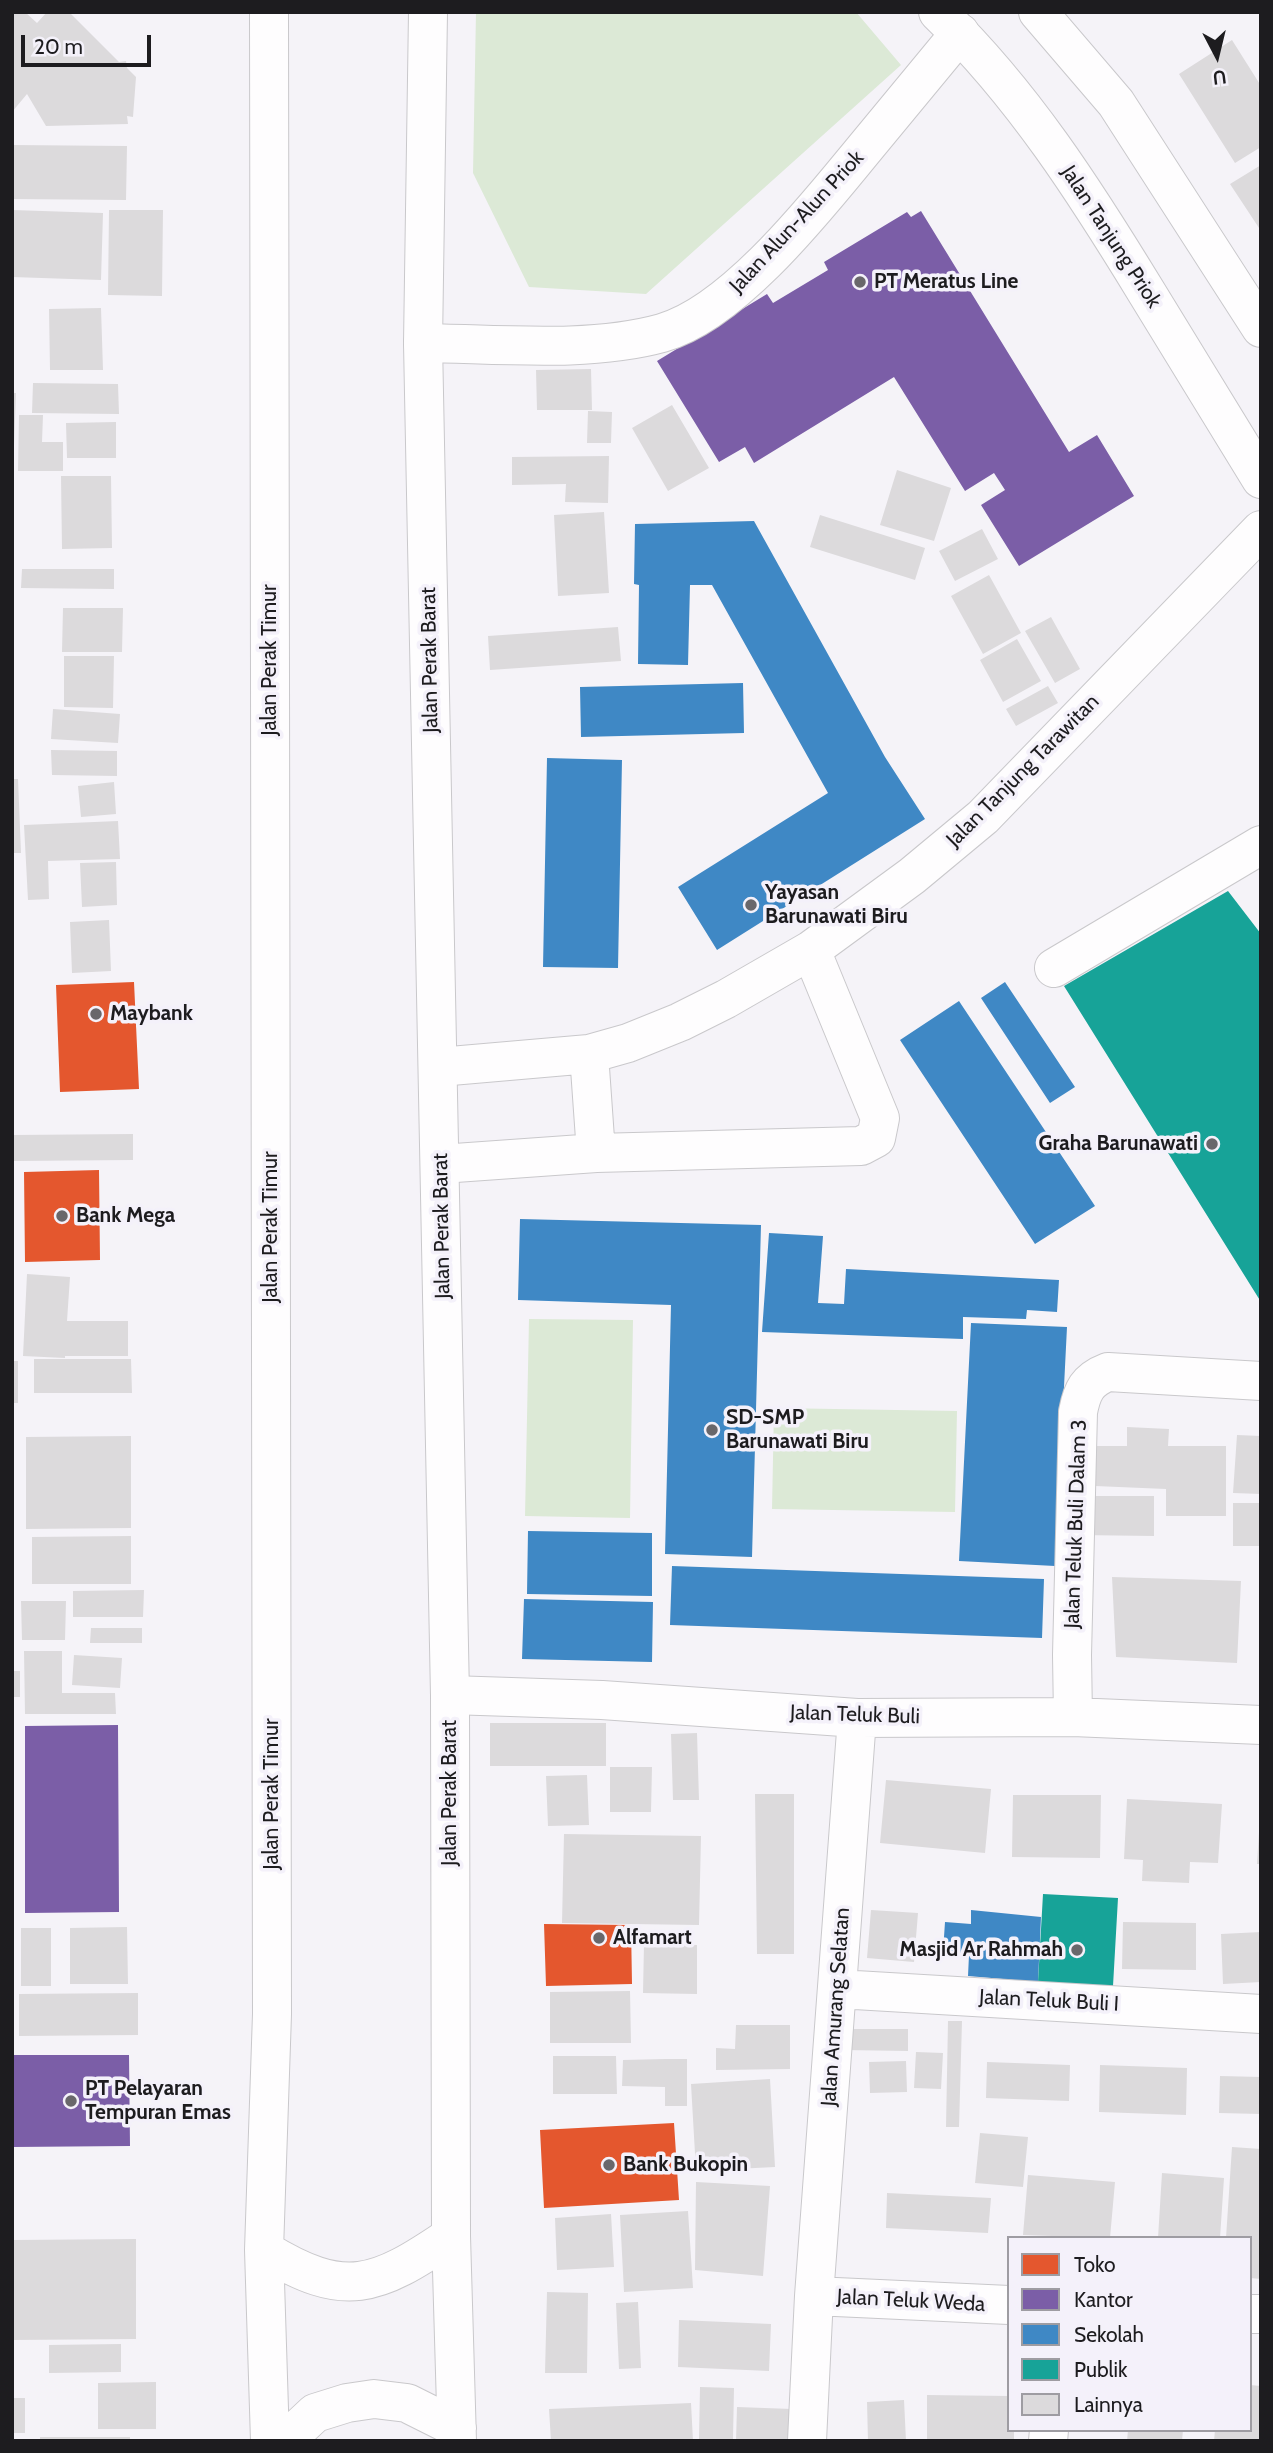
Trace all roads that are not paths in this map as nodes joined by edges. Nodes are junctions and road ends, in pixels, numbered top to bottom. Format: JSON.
{"nodes":[{"id":1,"x":242,"y":12,"type":"edge"},
{"id":2,"x":269,"y":12,"type":"edge"},
{"id":3,"x":428,"y":12,"type":"edge"},
{"id":4,"x":1038,"y":12,"type":"edge"},
{"id":5,"x":949,"y":23,"type":"edge"},
{"id":6,"x":269,"y":70,"type":"junction"},
{"id":7,"x":1261,"y":328,"type":"edge"},
{"id":8,"x":423,"y":343,"type":"junction"},
{"id":9,"x":1261,"y":479,"type":"edge"},
{"id":10,"x":1261,"y":530,"type":"edge"},
{"id":11,"x":1261,"y":845,"type":"edge"},
{"id":12,"x":811,"y":950,"type":"junction"},
{"id":13,"x":1054,"y":968,"type":"dead end"},
{"id":14,"x":589,"y":1054,"type":"junction"},
{"id":15,"x":439,"y":1067,"type":"junction"},
{"id":16,"x":596,"y":1153,"type":"junction"},
{"id":17,"x":441,"y":1164,"type":"junction"},
{"id":18,"x":1261,"y":1381,"type":"edge"},
{"id":19,"x":450,"y":1695,"type":"junction"},
{"id":20,"x":1073,"y":1717,"type":"junction"},
{"id":21,"x":856,"y":1718,"type":"junction"},
{"id":22,"x":1261,"y":1724,"type":"edge"},
{"id":23,"x":838,"y":1989,"type":"junction"},
{"id":24,"x":1261,"y":2014,"type":"edge"},
{"id":25,"x":451,"y":2236,"type":"junction"},
{"id":26,"x":264,"y":2250,"type":"junction"},
{"id":27,"x":814,"y":2296,"type":"junction"},
{"id":28,"x":1007,"y":2305,"type":"edge"},
{"id":29,"x":457,"y":2434,"type":"edge"},
{"id":30,"x":270,"y":2441,"type":"edge"},
{"id":31,"x":285,"y":2441,"type":"edge"},
{"id":32,"x":807,"y":2441,"type":"edge"}],
"edges":[{"from":1,"to":6,"type":"main road"},
{"from":2,"to":6,"type":"main road","name":"Jalan Perak Timur"},
{"from":3,"to":8,"type":"main road","name":"Jalan Perak Barat"},
{"from":4,"to":7,"type":"main road"},
{"from":5,"to":8,"type":"main road","name":"Jalan Alun-Alun Priok"},
{"from":5,"to":9,"type":"main road","name":"Jalan Tanjung Priok"},
{"from":6,"to":26,"type":"main road","name":"Jalan Perak Timur"},
{"from":8,"to":15,"type":"main road","name":"Jalan Perak Barat"},
{"from":10,"to":12,"type":"main road","name":"Jalan Tanjung Tarawitan"},
{"from":11,"to":13,"type":"main road"},
{"from":12,"to":14,"type":"main road","name":"Jalan Tanjung Tarawitan"},
{"from":12,"to":16,"type":"main road"},
{"from":14,"to":15,"type":"main road","name":"Jalan Tanjung Tarawitan"},
{"from":14,"to":16,"type":"main road"},
{"from":15,"to":17,"type":"main road","name":"Jalan Perak Barat"},
{"from":16,"to":17,"type":"main road"},
{"from":17,"to":19,"type":"main road","name":"Jalan Perak Barat"},
{"from":18,"to":20,"type":"main road","name":"Jalan Teluk Buli Dalam 3"},
{"from":19,"to":21,"type":"main road","name":"Jalan Teluk Buli"},
{"from":19,"to":25,"type":"main road","name":"Jalan Perak Barat"},
{"from":20,"to":21,"type":"main road","name":"Jalan Teluk Buli"},
{"from":20,"to":22,"type":"main road","name":"Jalan Teluk Buli"},
{"from":21,"to":23,"type":"main road","name":"Jalan Amurang Selatan"},
{"from":23,"to":24,"type":"main road","name":"Jalan Teluk Buli I"},
{"from":23,"to":27,"type":"main road","name":"Jalan Amurang Selatan"},
{"from":25,"to":26,"type":"main road"},
{"from":25,"to":29,"type":"main road","name":"Jalan Perak Barat"},
{"from":26,"to":30,"type":"main road","name":"Jalan Perak Timur"},
{"from":27,"to":28,"type":"main road","name":"Jalan Teluk Weda"},
{"from":27,"to":32,"type":"main road","name":"Jalan Amurang Selatan"},
{"from":29,"to":31,"type":"main road"}]}
